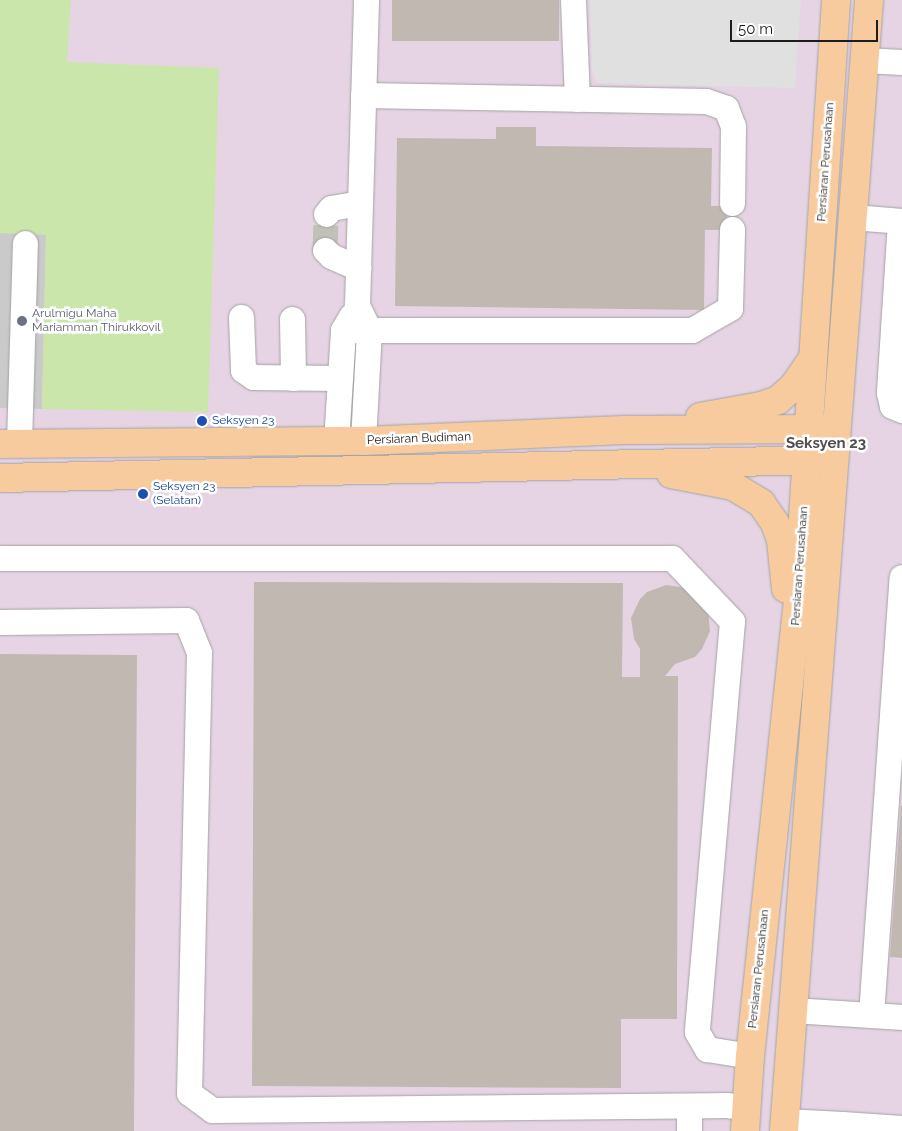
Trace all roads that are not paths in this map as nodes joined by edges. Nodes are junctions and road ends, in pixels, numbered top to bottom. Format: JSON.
{"nodes":[{"id":1,"x":366,"y":0,"type":"edge"},
{"id":2,"x":573,"y":0,"type":"edge"},
{"id":3,"x":836,"y":0,"type":"edge"},
{"id":4,"x":869,"y":0,"type":"edge"},
{"id":5,"x":864,"y":60,"type":"junction"},
{"id":6,"x":902,"y":62,"type":"edge"},
{"id":7,"x":363,"y":95,"type":"junction"},
{"id":8,"x":577,"y":99,"type":"junction"},
{"id":9,"x":360,"y":203,"type":"junction"},
{"id":10,"x":732,"y":203,"type":"dead end"},
{"id":11,"x":326,"y":214,"type":"dead end"},
{"id":12,"x":853,"y":217,"type":"junction"},
{"id":13,"x":901,"y":221,"type":"edge"},
{"id":14,"x":732,"y":229,"type":"dead end"},
{"id":15,"x":25,"y":244,"type":"dead end"},
{"id":16,"x":325,"y":250,"type":"dead end"},
{"id":17,"x":358,"y":268,"type":"junction"},
{"id":18,"x":357,"y":305,"type":"junction"},
{"id":19,"x":241,"y":318,"type":"dead end"},
{"id":20,"x":292,"y":319,"type":"dead end"},
{"id":21,"x":343,"y":330,"type":"junction"},
{"id":22,"x":368,"y":330,"type":"junction"},
{"id":23,"x":813,"y":358,"type":"junction"},
{"id":24,"x":293,"y":378,"type":"junction"},
{"id":25,"x":340,"y":378,"type":"junction"},
{"id":26,"x":902,"y":410,"type":"edge"},
{"id":27,"x":809,"y":429,"type":"junction"},
{"id":28,"x":837,"y":429,"type":"junction"},
{"id":29,"x":630,"y":430,"type":"junction"},
{"id":30,"x":363,"y":441,"type":"junction"},
{"id":31,"x":336,"y":442,"type":"junction"},
{"id":32,"x":9,"y":443,"type":"edge"},
{"id":33,"x":807,"y":460,"type":"junction"},
{"id":34,"x":835,"y":460,"type":"junction"},
{"id":35,"x":620,"y":464,"type":"junction"},
{"id":36,"x":0,"y":478,"type":"edge"},
{"id":37,"x":0,"y":558,"type":"edge"},
{"id":38,"x":902,"y":578,"type":"edge"},
{"id":39,"x":797,"y":612,"type":"junction"},
{"id":40,"x":0,"y":622,"type":"edge"},
{"id":41,"x":793,"y":1010,"type":"junction"},
{"id":42,"x":871,"y":1015,"type":"junction"},
{"id":43,"x":902,"y":1017,"type":"edge"},
{"id":44,"x":750,"y":1056,"type":"junction"},
{"id":45,"x":689,"y":1106,"type":"junction"},
{"id":46,"x":746,"y":1119,"type":"edge"},
{"id":47,"x":784,"y":1126,"type":"edge"},
{"id":48,"x":842,"y":1128,"type":"edge"},
{"id":49,"x":902,"y":1128,"type":"edge"},
{"id":50,"x":689,"y":1131,"type":"edge"}],
"edges":[{"from":1,"to":7,"type":"lane"},
{"from":2,"to":8,"type":"lane"},
{"from":3,"to":23,"type":"main road","name":"Persiaran Perusahaan"},
{"from":4,"to":5,"type":"main road"},
{"from":5,"to":6,"type":"lane"},
{"from":5,"to":12,"type":"main road"},
{"from":7,"to":8,"type":"lane"},
{"from":7,"to":9,"type":"lane"},
{"from":8,"to":10,"type":"lane"},
{"from":9,"to":11,"type":"lane"},
{"from":9,"to":17,"type":"lane"},
{"from":12,"to":13,"type":"lane"},
{"from":12,"to":28,"type":"main road"},
{"from":13,"to":26,"type":"lane"},
{"from":14,"to":22,"type":"lane"},
{"from":15,"to":32,"type":"lane"},
{"from":16,"to":17,"type":"lane"},
{"from":17,"to":18,"type":"lane"},
{"from":18,"to":21,"type":"lane"},
{"from":18,"to":22,"type":"lane"},
{"from":19,"to":24,"type":"lane"},
{"from":20,"to":24,"type":"lane"},
{"from":21,"to":22,"type":"lane"},
{"from":21,"to":25,"type":"lane"},
{"from":22,"to":30,"type":"lane"},
{"from":23,"to":27,"type":"main road","name":"Persiaran Perusahaan"},
{"from":23,"to":29,"type":"main road"},
{"from":24,"to":25,"type":"lane"},
{"from":25,"to":31,"type":"lane"},
{"from":27,"to":28,"type":"main road","name":"Persiaran Budiman"},
{"from":27,"to":29,"type":"main road","name":"Persiaran Budiman"},
{"from":27,"to":33,"type":"main road","name":"Persiaran Perusahaan"},
{"from":28,"to":34,"type":"main road"},
{"from":29,"to":30,"type":"main road","name":"Persiaran Budiman"},
{"from":30,"to":31,"type":"main road","name":"Persiaran Budiman"},
{"from":31,"to":32,"type":"main road","name":"Persiaran Budiman"},
{"from":33,"to":34,"type":"main road"},
{"from":33,"to":35,"type":"main road"},
{"from":33,"to":39,"type":"main road","name":"Persiaran Perusahaan"},
{"from":34,"to":41,"type":"main road"},
{"from":35,"to":36,"type":"main road"},
{"from":35,"to":39,"type":"main road"},
{"from":37,"to":44,"type":"lane"},
{"from":38,"to":42,"type":"lane"},
{"from":39,"to":44,"type":"main road","name":"Persiaran Perusahaan"},
{"from":40,"to":45,"type":"lane"},
{"from":41,"to":42,"type":"lane"},
{"from":41,"to":47,"type":"main road"},
{"from":42,"to":43,"type":"lane"},
{"from":44,"to":46,"type":"main road","name":"Persiaran Perusahaan"},
{"from":45,"to":46,"type":"lane"},
{"from":45,"to":50,"type":"lane"},
{"from":47,"to":48,"type":"lane"},
{"from":48,"to":49,"type":"lane"}]}
